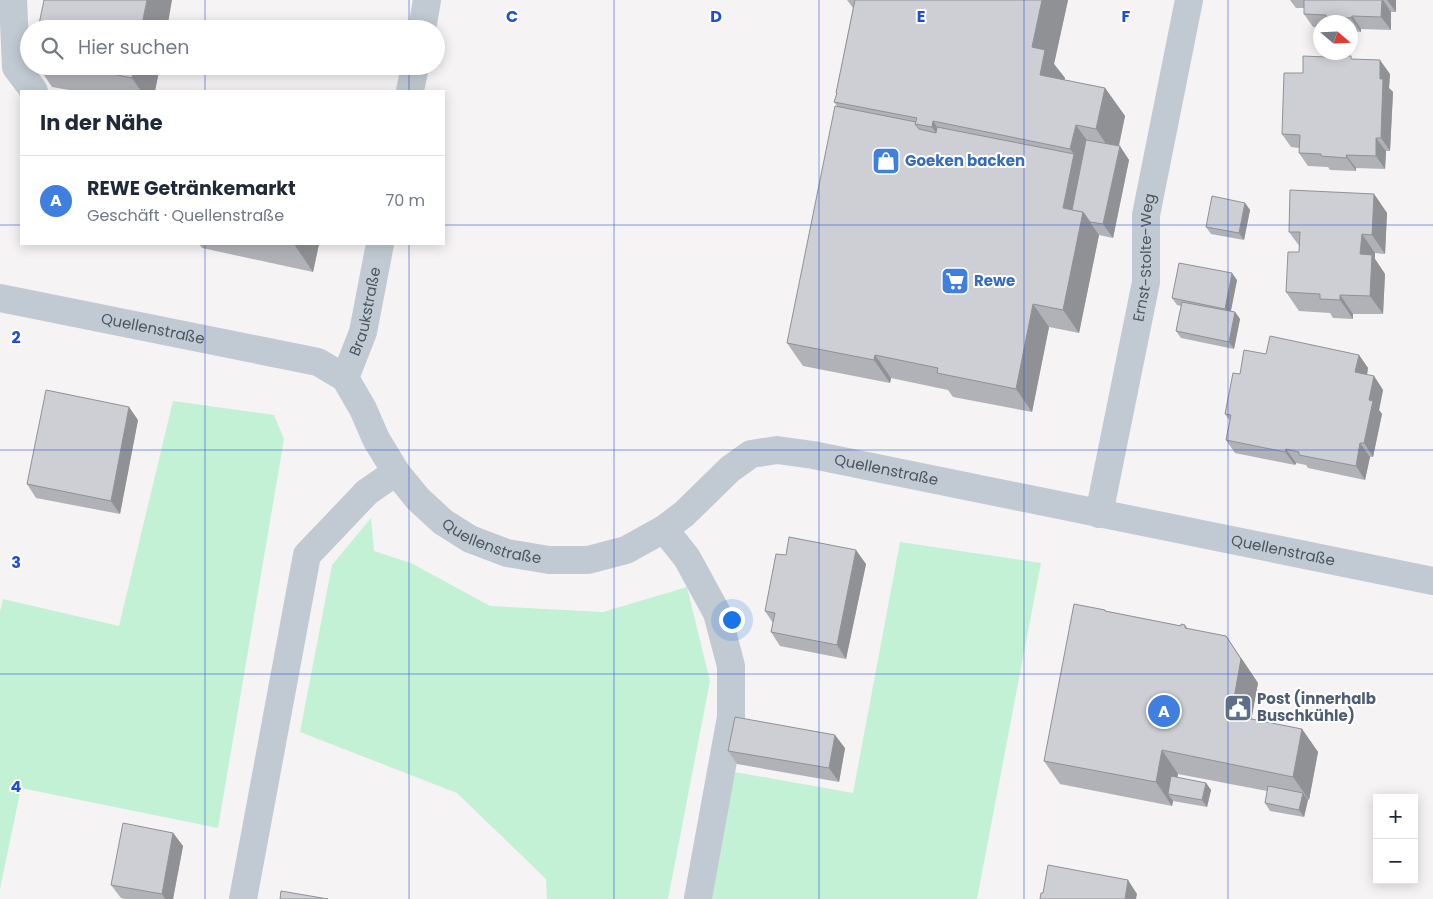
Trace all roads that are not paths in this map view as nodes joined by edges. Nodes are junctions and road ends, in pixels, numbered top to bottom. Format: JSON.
{"nodes":[{"id":1,"x":13,"y":0,"type":"edge"},
{"id":2,"x":427,"y":0,"type":"edge"},
{"id":3,"x":1188,"y":0,"type":"edge"},
{"id":4,"x":424,"y":20,"type":"edge"},
{"id":5,"x":20,"y":72,"type":"edge"},
{"id":6,"x":22,"y":75,"type":"edge"},
{"id":7,"x":413,"y":75,"type":"edge"},
{"id":8,"x":33,"y":90,"type":"edge"},
{"id":9,"x":410,"y":90,"type":"edge"},
{"id":10,"x":380,"y":245,"type":"edge"},
{"id":11,"x":0,"y":298,"type":"edge"},
{"id":12,"x":345,"y":378,"type":"junction"},
{"id":13,"x":396,"y":472,"type":"junction"},
{"id":14,"x":1100,"y":514,"type":"junction"},
{"id":15,"x":664,"y":529,"type":"junction"},
{"id":16,"x":1433,"y":581,"type":"edge"},
{"id":17,"x":698,"y":898,"type":"edge"},
{"id":18,"x":243,"y":899,"type":"edge"}],
"edges":[{"from":1,"to":5,"type":"street"},
{"from":2,"to":4,"type":"street"},
{"from":3,"to":14,"type":"street","name":"Ernst-Stolte-Weg"},
{"from":6,"to":8,"type":"street"},
{"from":7,"to":9,"type":"street"},
{"from":10,"to":12,"type":"street","name":"Braukstraße"},
{"from":11,"to":12,"type":"street","name":"Quellenstraße"},
{"from":12,"to":13,"type":"street","name":"Quellenstraße"},
{"from":13,"to":15,"type":"street","name":"Quellenstraße"},
{"from":13,"to":18,"type":"street"},
{"from":14,"to":15,"type":"street","name":"Quellenstraße"},
{"from":14,"to":16,"type":"street","name":"Quellenstraße"},
{"from":15,"to":17,"type":"street"}]}
